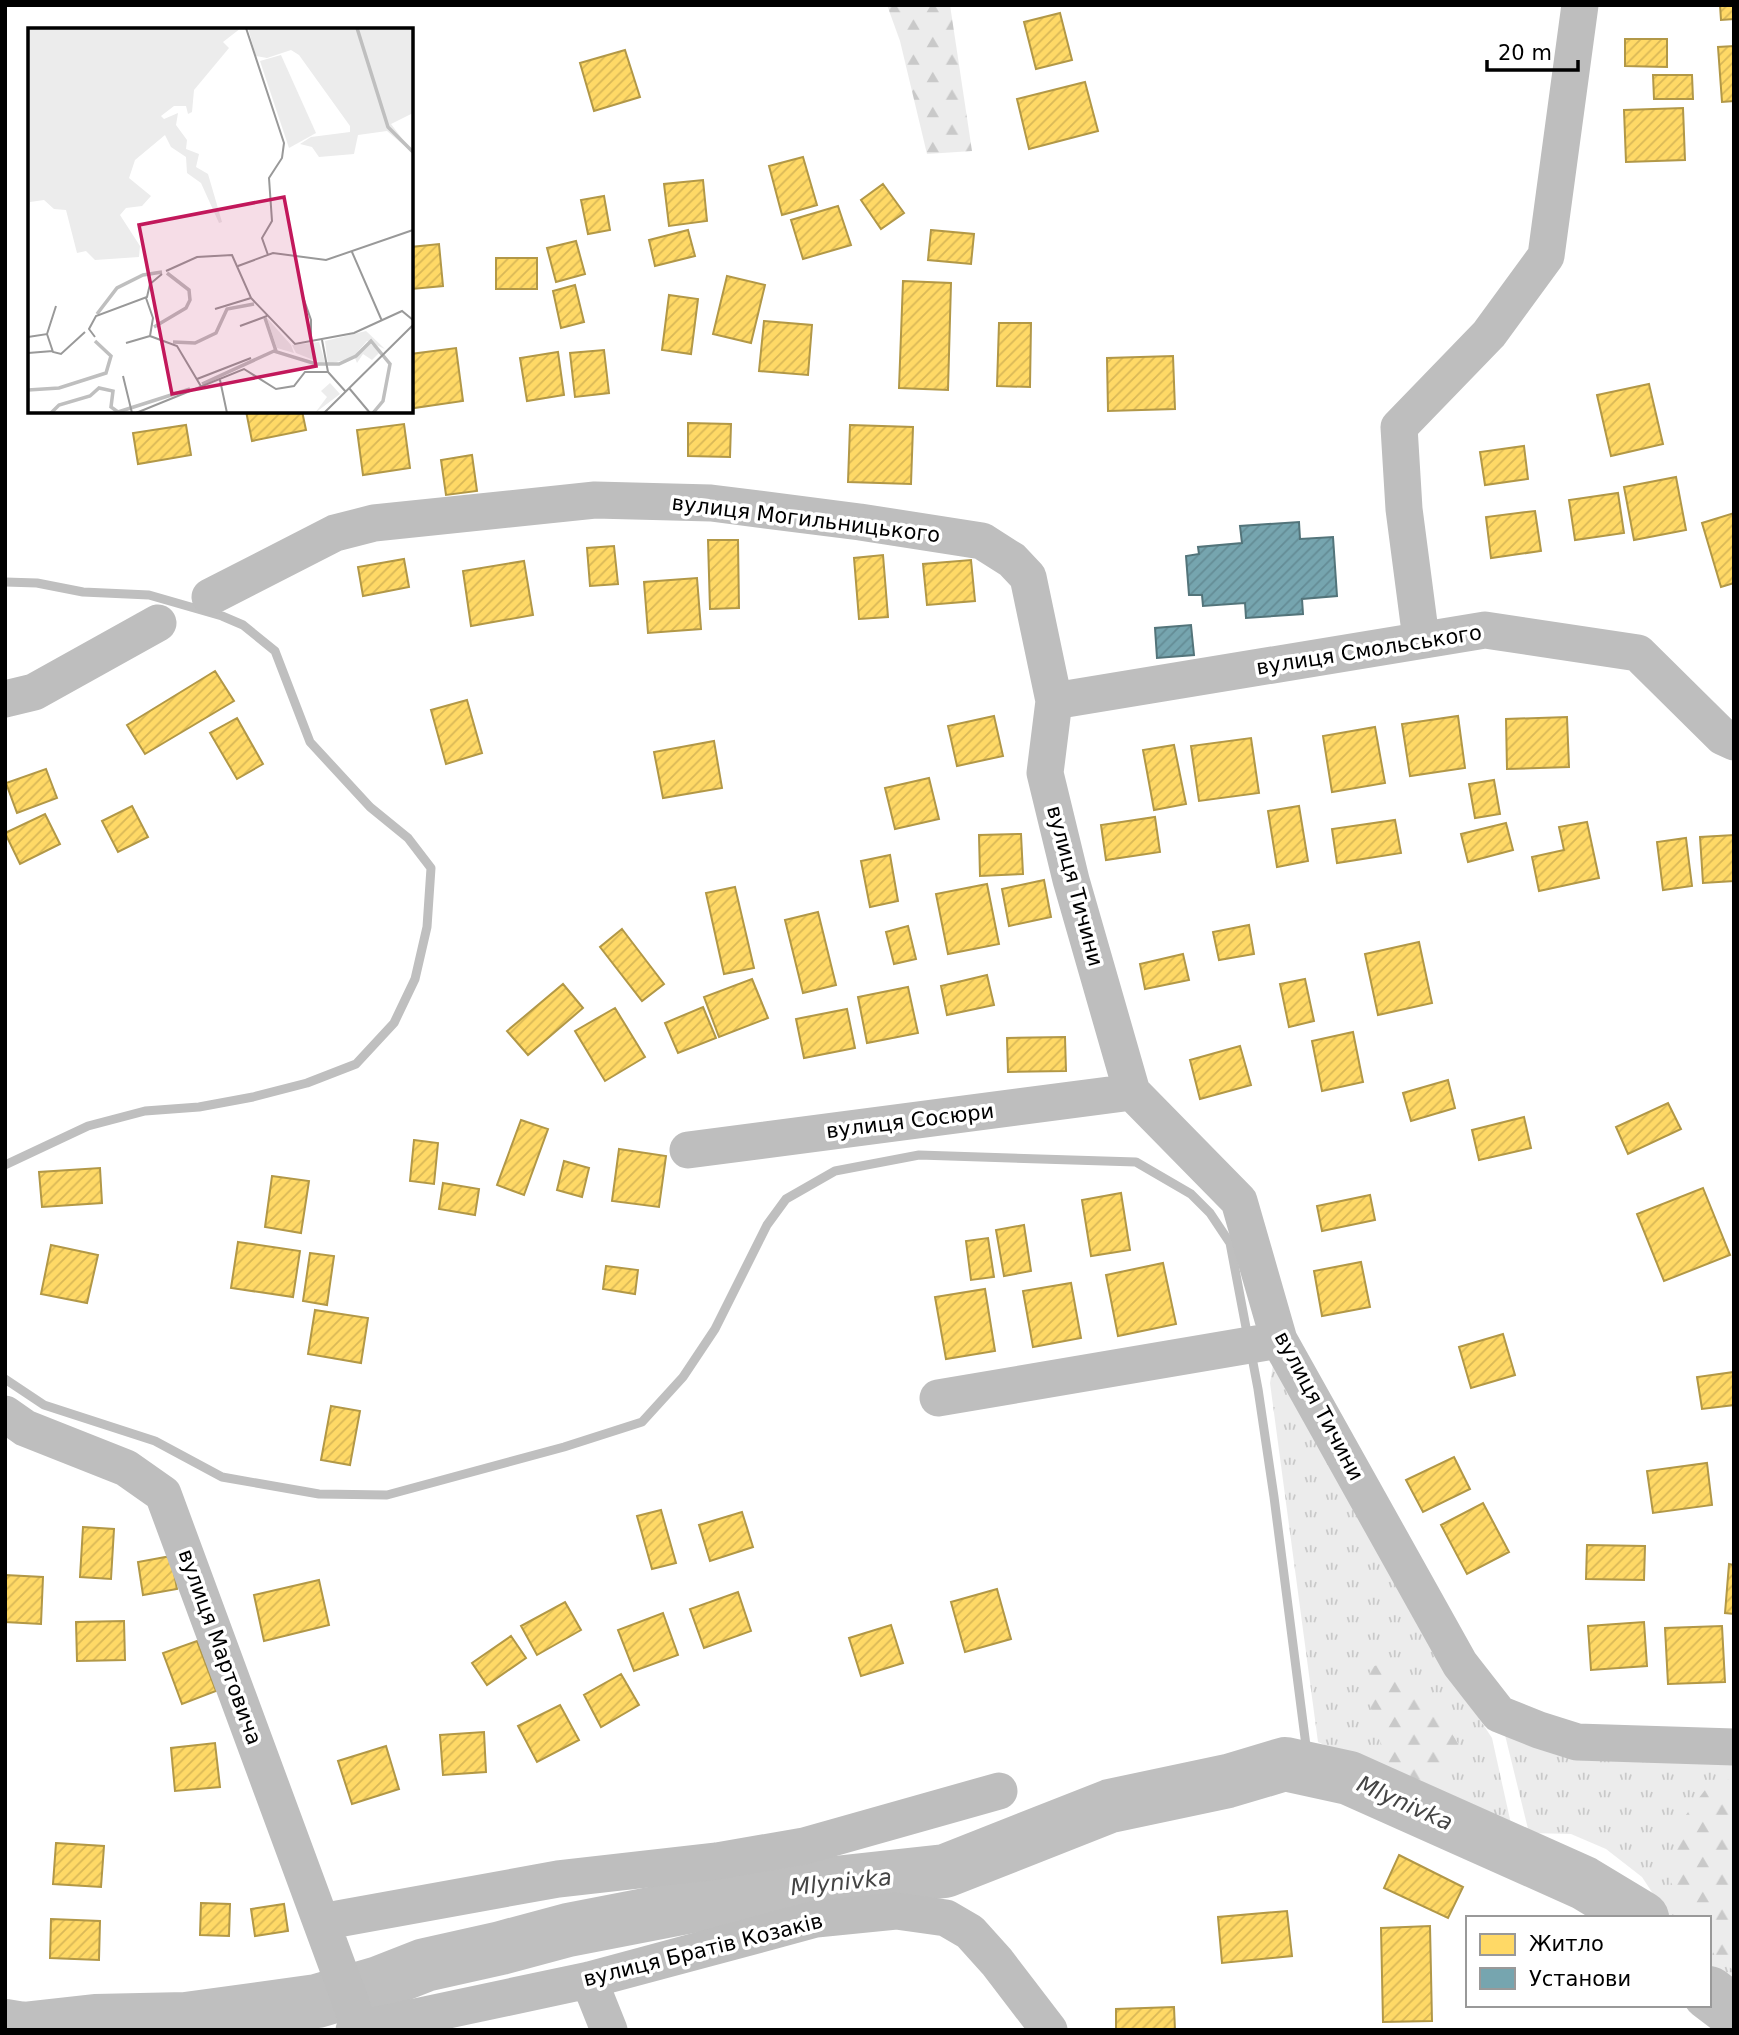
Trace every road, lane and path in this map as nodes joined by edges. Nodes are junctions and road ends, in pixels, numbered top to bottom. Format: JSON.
{"nodes":[{"id":1,"x":1580,"y":5,"type":"edge"},
{"id":2,"x":210,"y":597,"type":"dead end"},
{"id":3,"x":158,"y":623,"type":"dead end"},
{"id":4,"x":1421,"y":639,"type":"junction"},
{"id":5,"x":5,"y":699,"type":"edge"},
{"id":6,"x":1054,"y":701,"type":"junction"},
{"id":7,"x":1734,"y":742,"type":"edge"},
{"id":8,"x":1132,"y":1092,"type":"junction"},
{"id":9,"x":688,"y":1150,"type":"dead end"},
{"id":10,"x":1272,"y":1341,"type":"junction"},
{"id":11,"x":937,"y":1398,"type":"dead end"},
{"id":12,"x":5,"y":1414,"type":"edge"},
{"id":13,"x":1731,"y":1740,"type":"edge"},
{"id":14,"x":999,"y":1791,"type":"dead end"},
{"id":15,"x":321,"y":1922,"type":"junction"},
{"id":16,"x":589,"y":1980,"type":"junction"},
{"id":17,"x":355,"y":2020,"type":"edge"},
{"id":18,"x":609,"y":2030,"type":"edge"},
{"id":19,"x":1049,"y":2030,"type":"edge"}],
"edges":[{"from":1,"to":4,"type":"street"},
{"from":2,"to":6,"type":"street","name":"вулиця Могильницького"},
{"from":3,"to":5,"type":"street"},
{"from":4,"to":6,"type":"street","name":"вулиця Смольського"},
{"from":4,"to":7,"type":"street","name":"вулиця Смольського"},
{"from":6,"to":8,"type":"street","name":"вулиця Тичини"},
{"from":8,"to":9,"type":"street","name":"вулиця Сосюри"},
{"from":8,"to":10,"type":"street","name":"вулиця Тичини"},
{"from":10,"to":11,"type":"street"},
{"from":10,"to":13,"type":"street","name":"вулиця Тичини"},
{"from":12,"to":15,"type":"street","name":"вулиця Мартовича"},
{"from":14,"to":15,"type":"street"},
{"from":15,"to":17,"type":"street","name":"вулиця Мартовича"},
{"from":16,"to":17,"type":"street","name":"вулиця Братів Козаків"},
{"from":16,"to":18,"type":"street"},
{"from":16,"to":19,"type":"street","name":"вулиця Братів Козаків"}]}
